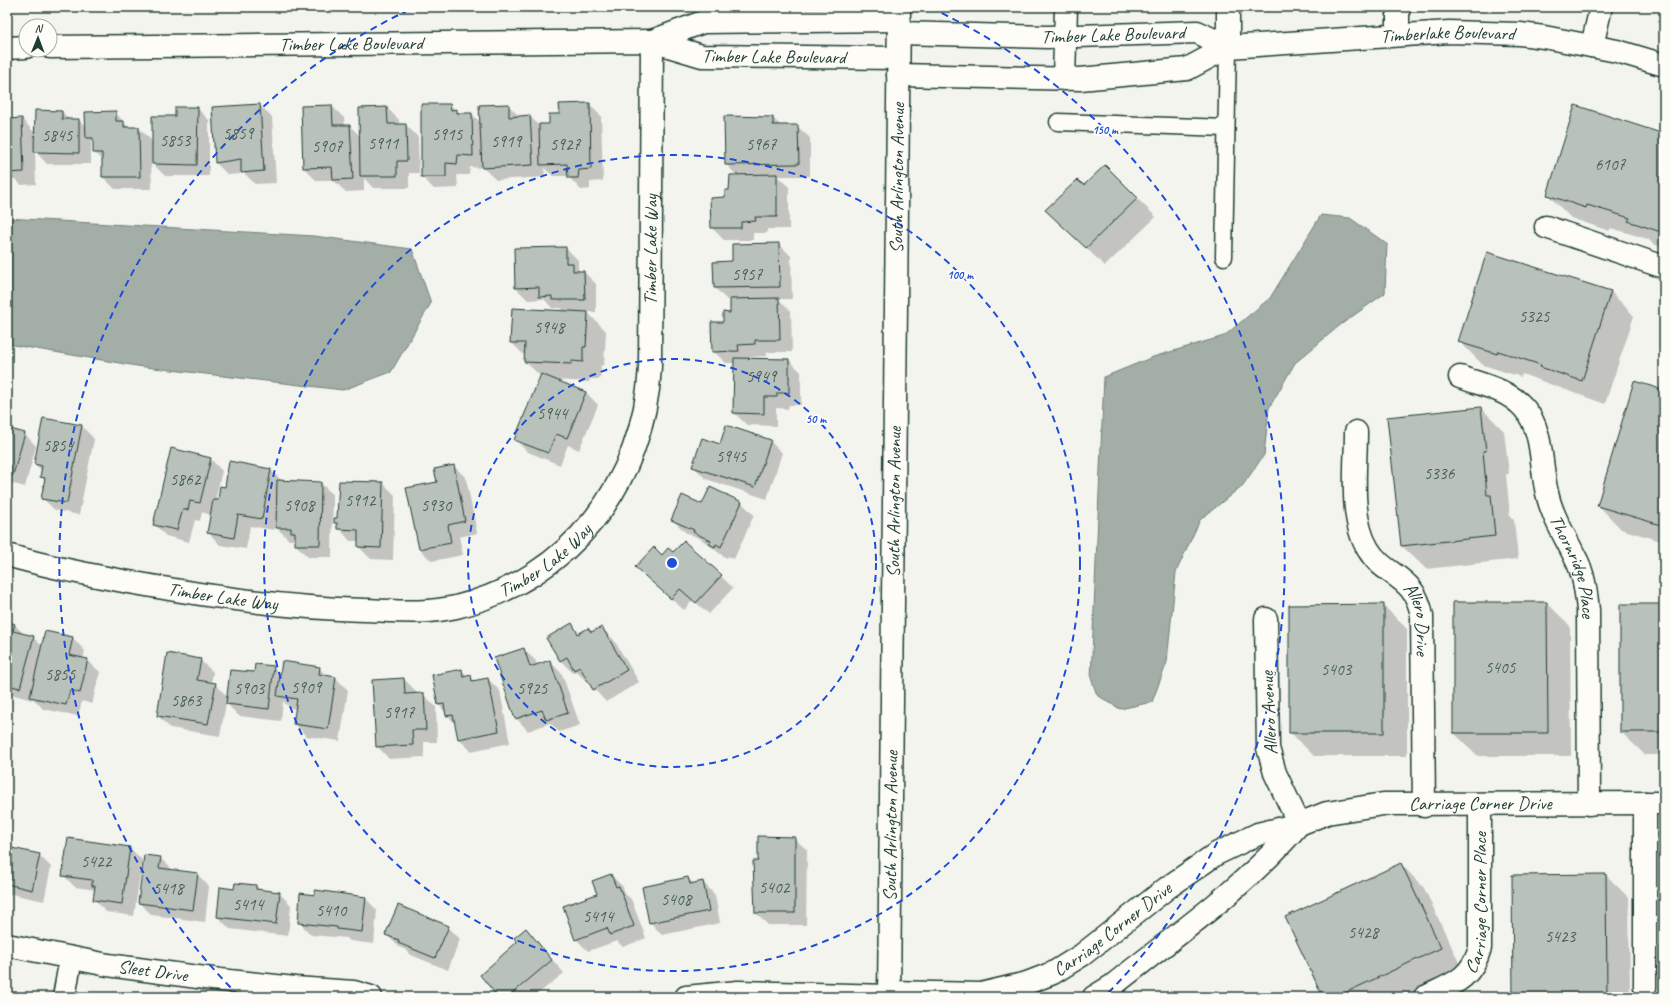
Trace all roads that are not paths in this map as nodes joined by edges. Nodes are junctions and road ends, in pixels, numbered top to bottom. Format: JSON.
{"nodes":[{"id":1,"x":1066,"y":7,"type":"edge"},
{"id":2,"x":1228,"y":7,"type":"edge"},
{"id":3,"x":1398,"y":7,"type":"edge"},
{"id":4,"x":1601,"y":7,"type":"edge"},
{"id":5,"x":899,"y":20,"type":"edge"},
{"id":6,"x":1398,"y":35,"type":"junction"},
{"id":7,"x":1065,"y":36,"type":"junction"},
{"id":8,"x":652,"y":41,"type":"junction"},
{"id":9,"x":1592,"y":46,"type":"junction"},
{"id":10,"x":18,"y":47,"type":"edge"},
{"id":11,"x":58,"y":47,"type":"edge"},
{"id":12,"x":7,"y":48,"type":"edge"},
{"id":13,"x":1228,"y":48,"type":"junction"},
{"id":14,"x":1664,"y":65,"type":"edge"},
{"id":15,"x":898,"y":67,"type":"junction"},
{"id":16,"x":1064,"y":79,"type":"junction"},
{"id":17,"x":1058,"y":122,"type":"dead end"},
{"id":18,"x":1226,"y":128,"type":"junction"},
{"id":19,"x":1546,"y":227,"type":"dead end"},
{"id":20,"x":1224,"y":257,"type":"dead end"},
{"id":21,"x":1664,"y":267,"type":"edge"},
{"id":22,"x":1460,"y":377,"type":"dead end"},
{"id":23,"x":1356,"y":432,"type":"dead end"},
{"id":24,"x":7,"y":554,"type":"edge"},
{"id":25,"x":1266,"y":619,"type":"dead end"},
{"id":26,"x":1654,"y":803,"type":"edge"},
{"id":27,"x":1588,"y":804,"type":"junction"},
{"id":28,"x":1480,"y":805,"type":"junction"},
{"id":29,"x":1424,"y":806,"type":"junction"},
{"id":30,"x":1295,"y":825,"type":"junction"},
{"id":31,"x":7,"y":945,"type":"edge"},
{"id":32,"x":71,"y":958,"type":"junction"},
{"id":33,"x":1645,"y":987,"type":"dead end"},
{"id":34,"x":889,"y":995,"type":"edge"},
{"id":35,"x":64,"y":997,"type":"edge"},
{"id":36,"x":371,"y":997,"type":"edge"},
{"id":37,"x":686,"y":997,"type":"edge"},
{"id":38,"x":1094,"y":997,"type":"edge"},
{"id":39,"x":1425,"y":997,"type":"edge"}],
"edges":[{"from":1,"to":7,"type":"street"},
{"from":2,"to":13,"type":"street"},
{"from":3,"to":6,"type":"street"},
{"from":4,"to":9,"type":"street"},
{"from":5,"to":7,"type":"street","name":"Timber Lake Boulevard"},
{"from":5,"to":8,"type":"street","name":"Timber Lake Boulevard"},
{"from":5,"to":15,"type":"street","name":"South Arlington Avenue"},
{"from":6,"to":9,"type":"street","name":"Timberlake Boulevard"},
{"from":6,"to":13,"type":"street","name":"Timberlake Boulevard"},
{"from":7,"to":13,"type":"street","name":"Timber Lake Boulevard"},
{"from":7,"to":16,"type":"street"},
{"from":8,"to":11,"type":"street","name":"Timber Lake Boulevard"},
{"from":8,"to":15,"type":"street","name":"Timber Lake Boulevard"},
{"from":8,"to":24,"type":"street","name":"Timber Lake Way"},
{"from":9,"to":14,"type":"street","name":"Timberlake Boulevard"},
{"from":10,"to":12,"type":"street"},
{"from":13,"to":16,"type":"street","name":"Timber Lake Boulevard"},
{"from":13,"to":18,"type":"lane"},
{"from":15,"to":16,"type":"street","name":"Timber Lake Boulevard"},
{"from":15,"to":34,"type":"street","name":"South Arlington Avenue"},
{"from":17,"to":18,"type":"lane"},
{"from":18,"to":20,"type":"lane"},
{"from":19,"to":21,"type":"street"},
{"from":22,"to":27,"type":"street","name":"Thornridge Place"},
{"from":23,"to":29,"type":"street","name":"Allero Drive"},
{"from":25,"to":30,"type":"street","name":"Allero Avenue"},
{"from":26,"to":27,"type":"street","name":"Carriage Corner Drive"},
{"from":26,"to":33,"type":"street"},
{"from":27,"to":28,"type":"street","name":"Carriage Corner Drive"},
{"from":28,"to":29,"type":"street","name":"Carriage Corner Drive"},
{"from":28,"to":39,"type":"street","name":"Carriage Corner Place"},
{"from":29,"to":30,"type":"street","name":"Carriage Corner Drive"},
{"from":30,"to":34,"type":"street","name":"Carriage Corner Drive"},
{"from":30,"to":38,"type":"street","name":"Carriage Corner Drive"},
{"from":31,"to":32,"type":"street","name":"Sleet Drive"},
{"from":32,"to":35,"type":"street"},
{"from":32,"to":36,"type":"street","name":"Sleet Drive"},
{"from":34,"to":37,"type":"street","name":"Carriage Corner Drive"}]}
